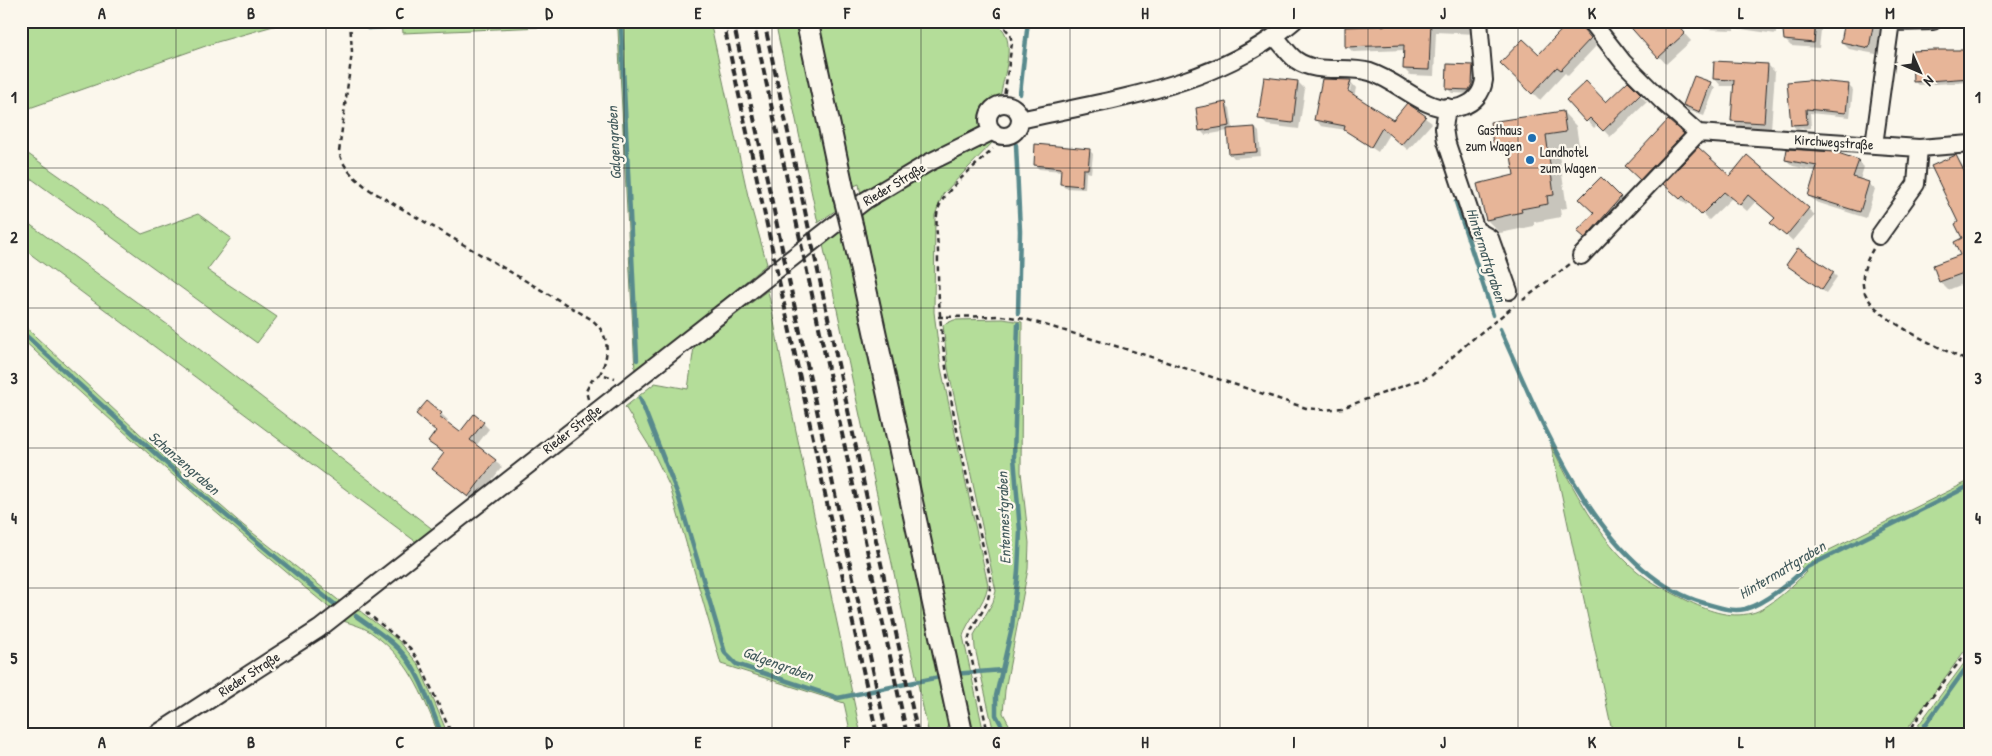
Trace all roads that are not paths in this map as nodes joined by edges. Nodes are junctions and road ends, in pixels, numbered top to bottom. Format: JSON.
{"nodes":[{"id":1,"x":807,"y":21,"type":"edge"},
{"id":2,"x":1294,"y":21,"type":"edge"},
{"id":3,"x":1479,"y":21,"type":"edge"},
{"id":4,"x":1590,"y":21,"type":"edge"},
{"id":5,"x":1891,"y":21,"type":"edge"},
{"id":6,"x":1933,"y":21,"type":"edge"},
{"id":7,"x":1275,"y":37,"type":"junction"},
{"id":8,"x":1447,"y":107,"type":"junction"},
{"id":9,"x":1020,"y":120,"type":"junction"},
{"id":10,"x":996,"y":133,"type":"junction"},
{"id":11,"x":1698,"y":133,"type":"junction"},
{"id":12,"x":1971,"y":144,"type":"edge"},
{"id":13,"x":1874,"y":145,"type":"junction"},
{"id":14,"x":1919,"y":148,"type":"junction"},
{"id":15,"x":1879,"y":236,"type":"road end"},
{"id":16,"x":1580,"y":256,"type":"road end"},
{"id":17,"x":1509,"y":292,"type":"dead end"},
{"id":18,"x":155,"y":735,"type":"edge"},
{"id":19,"x":962,"y":735,"type":"edge"}],
"edges":[{"from":1,"to":19,"type":"main road","bridge":true},
{"from":2,"to":7,"type":"street","name":"Rieder Straße"},
{"from":3,"to":8,"type":"street"},
{"from":4,"to":11,"type":"street"},
{"from":5,"to":6,"type":"street"},
{"from":5,"to":13,"type":"street"},
{"from":7,"to":8,"type":"street"},
{"from":7,"to":9,"type":"street","name":"Rieder Straße"},
{"from":8,"to":17,"type":"street"},
{"from":9,"to":10,"type":"street","name":"Rieder Straße"},
{"from":9,"to":10,"type":"street"},
{"from":10,"to":18,"type":"street","name":"Rieder Straße"},
{"from":11,"to":13,"type":"street","name":"Kirchwegstraße"},
{"from":11,"to":16,"type":"street"},
{"from":12,"to":14,"type":"street","name":"Kirchwegstraße"},
{"from":13,"to":14,"type":"street","name":"Kirchwegstraße"},
{"from":14,"to":15,"type":"street"}]}
